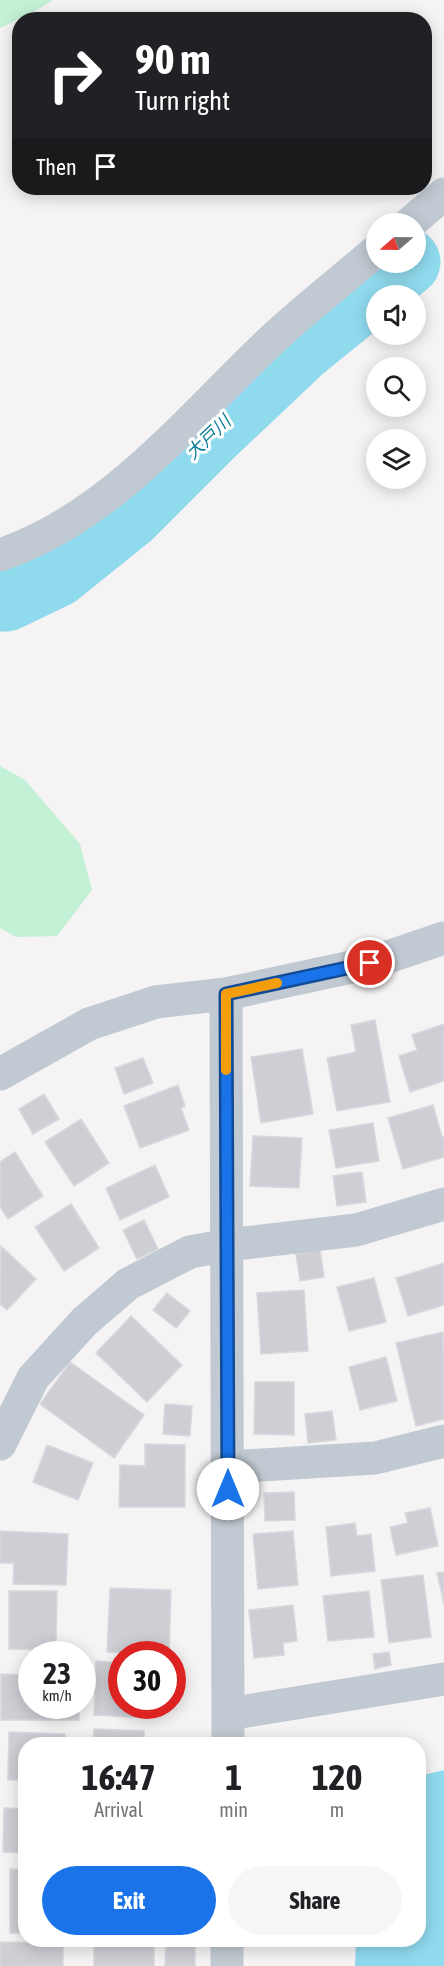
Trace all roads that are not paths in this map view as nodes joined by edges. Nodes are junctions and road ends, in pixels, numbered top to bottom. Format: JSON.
{"nodes":[{"id":1,"x":444,"y":194,"type":"edge"},
{"id":2,"x":422,"y":213,"type":"edge"},
{"id":3,"x":366,"y":260,"type":"edge"},
{"id":4,"x":0,"y":555,"type":"edge"},
{"id":5,"x":444,"y":938,"type":"edge"},
{"id":6,"x":226,"y":994,"type":"junction"},
{"id":7,"x":0,"y":1074,"type":"edge"},
{"id":8,"x":444,"y":1204,"type":"edge"},
{"id":9,"x":228,"y":1245,"type":"junction"},
{"id":10,"x":444,"y":1441,"type":"edge"},
{"id":11,"x":0,"y":1444,"type":"edge"},
{"id":12,"x":228,"y":1467,"type":"junction"},
{"id":13,"x":444,"y":1679,"type":"edge"},
{"id":14,"x":228,"y":1729,"type":"edge"},
{"id":15,"x":227,"y":1947,"type":"edge"},
{"id":16,"x":227,"y":1966,"type":"edge"}],
"edges":[{"from":1,"to":2,"type":"street"},
{"from":3,"to":4,"type":"street"},
{"from":5,"to":6,"type":"street"},
{"from":6,"to":7,"type":"street"},
{"from":6,"to":9,"type":"street"},
{"from":8,"to":9,"type":"street"},
{"from":9,"to":11,"type":"street"},
{"from":9,"to":12,"type":"street"},
{"from":10,"to":12,"type":"street"},
{"from":12,"to":14,"type":"street"},
{"from":13,"to":14,"type":"street"},
{"from":15,"to":16,"type":"street"}]}
